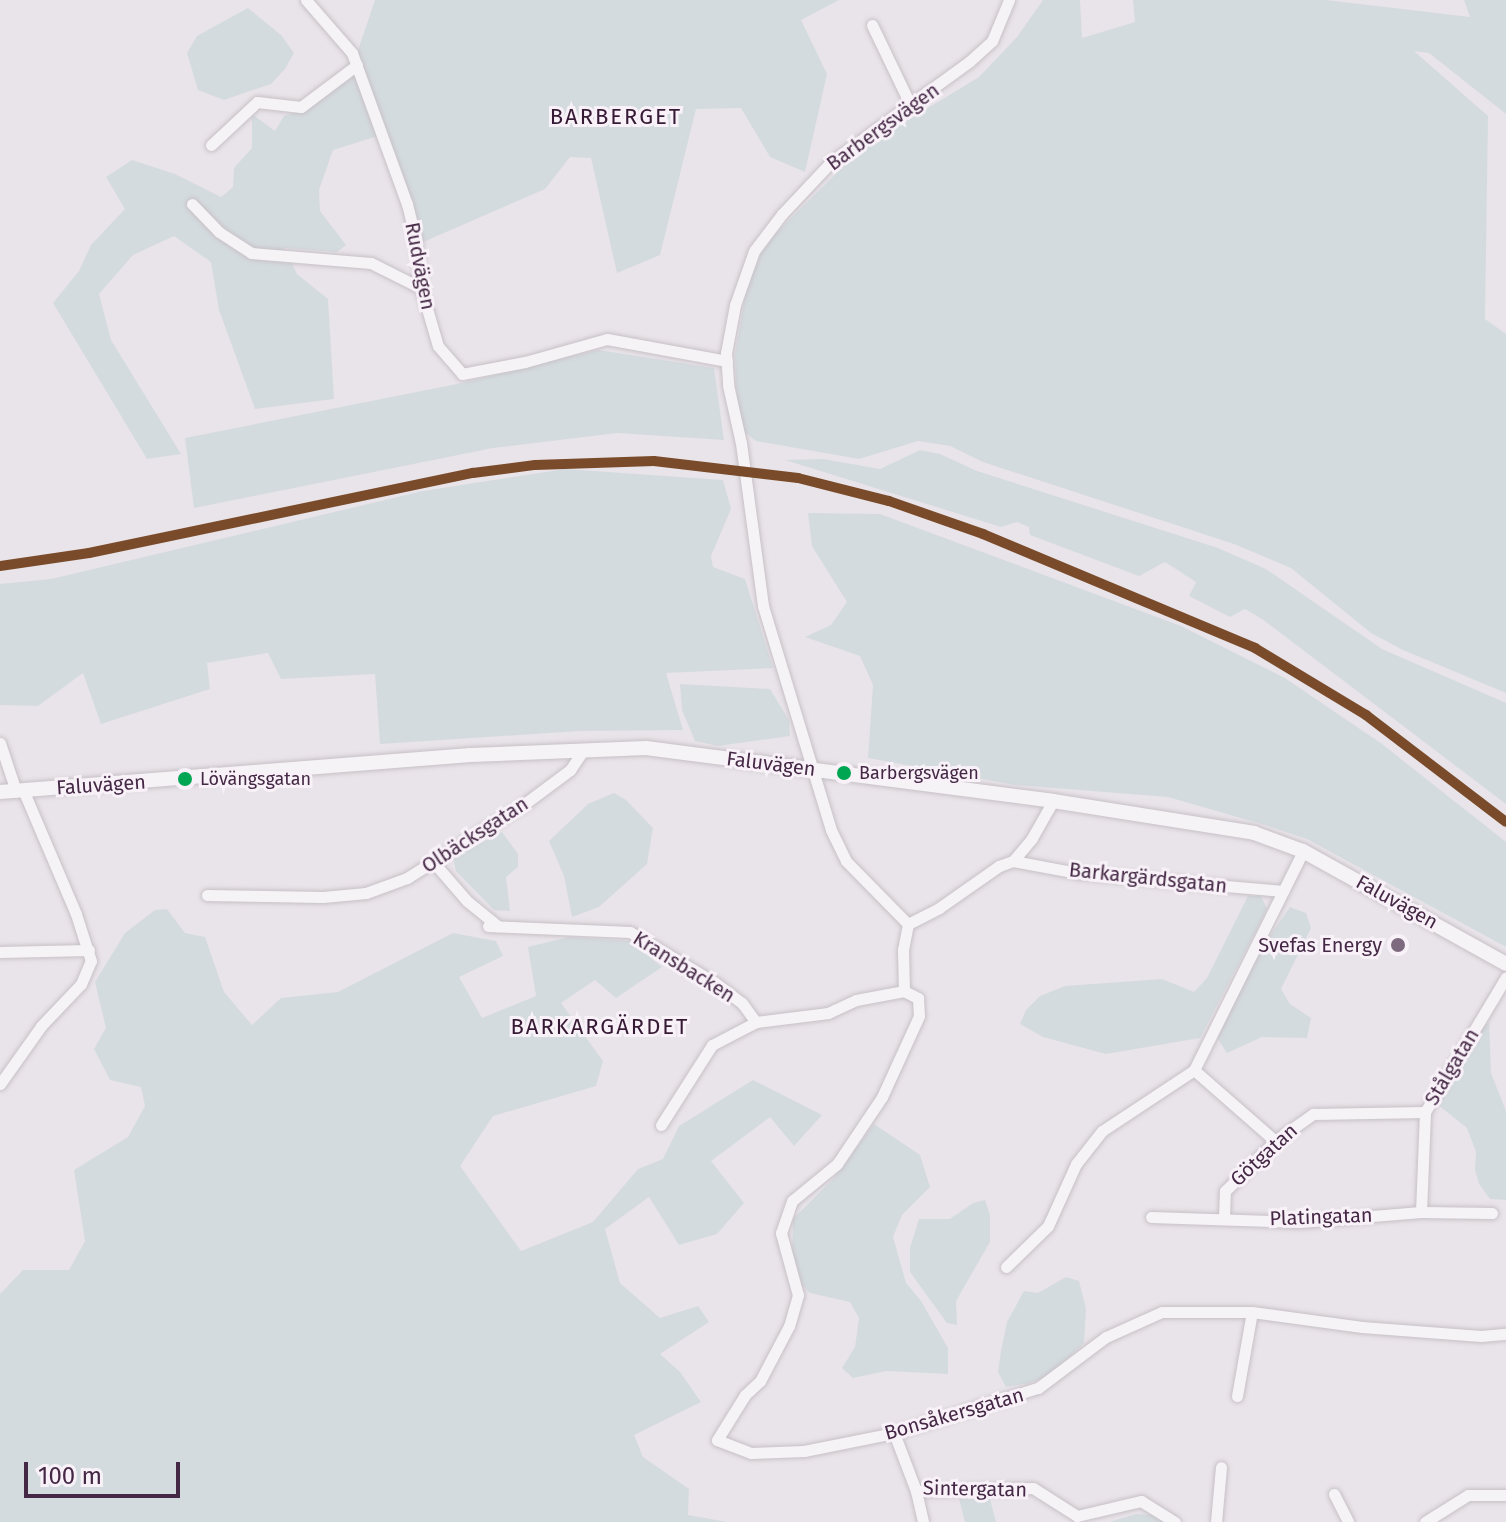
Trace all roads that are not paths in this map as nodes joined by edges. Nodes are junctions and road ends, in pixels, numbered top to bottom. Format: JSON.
{"nodes":[{"id":1,"x":306,"y":0,"type":"edge"},
{"id":2,"x":1009,"y":0,"type":"edge"},
{"id":3,"x":872,"y":25,"type":"dead end"},
{"id":4,"x":357,"y":65,"type":"junction"},
{"id":5,"x":911,"y":106,"type":"junction"},
{"id":6,"x":211,"y":145,"type":"dead end"},
{"id":7,"x":192,"y":204,"type":"dead end"},
{"id":8,"x":421,"y":288,"type":"junction"},
{"id":9,"x":727,"y":361,"type":"junction"},
{"id":10,"x":0,"y":743,"type":"edge"},
{"id":11,"x":583,"y":751,"type":"junction"},
{"id":12,"x":813,"y":768,"type":"junction"},
{"id":13,"x":20,"y":790,"type":"junction"},
{"id":14,"x":0,"y":792,"type":"edge"},
{"id":15,"x":1053,"y":801,"type":"junction"},
{"id":16,"x":1303,"y":851,"type":"junction"},
{"id":17,"x":1013,"y":861,"type":"junction"},
{"id":18,"x":435,"y":864,"type":"junction"},
{"id":19,"x":1283,"y":891,"type":"junction"},
{"id":20,"x":207,"y":895,"type":"dead end"},
{"id":21,"x":908,"y":924,"type":"junction"},
{"id":22,"x":89,"y":950,"type":"junction"},
{"id":23,"x":0,"y":952,"type":"edge"},
{"id":24,"x":1506,"y":964,"type":"edge"},
{"id":25,"x":1506,"y":977,"type":"edge"},
{"id":26,"x":904,"y":991,"type":"junction"},
{"id":27,"x":756,"y":1022,"type":"junction"},
{"id":28,"x":1194,"y":1070,"type":"junction"},
{"id":29,"x":0,"y":1084,"type":"edge"},
{"id":30,"x":1425,"y":1112,"type":"junction"},
{"id":31,"x":661,"y":1125,"type":"dead end"},
{"id":32,"x":1275,"y":1141,"type":"junction"},
{"id":33,"x":1421,"y":1212,"type":"junction"},
{"id":34,"x":1492,"y":1213,"type":"dead end"},
{"id":35,"x":1151,"y":1217,"type":"dead end"},
{"id":36,"x":1224,"y":1218,"type":"junction"},
{"id":37,"x":1006,"y":1267,"type":"dead end"},
{"id":38,"x":1252,"y":1312,"type":"junction"},
{"id":39,"x":1506,"y":1334,"type":"edge"},
{"id":40,"x":1237,"y":1396,"type":"dead end"},
{"id":41,"x":894,"y":1433,"type":"junction"},
{"id":42,"x":1221,"y":1467,"type":"dead end"},
{"id":43,"x":916,"y":1491,"type":"junction"},
{"id":44,"x":1334,"y":1494,"type":"dead end"},
{"id":45,"x":1506,"y":1495,"type":"edge"},
{"id":46,"x":923,"y":1522,"type":"edge"},
{"id":47,"x":1175,"y":1522,"type":"edge"},
{"id":48,"x":1216,"y":1522,"type":"edge"},
{"id":49,"x":1348,"y":1522,"type":"edge"},
{"id":50,"x":1425,"y":1522,"type":"edge"}],
"edges":[{"from":1,"to":4,"type":"street","name":"Rudvägen"},
{"from":2,"to":5,"type":"street","name":"Barbergsvägen"},
{"from":3,"to":5,"type":"street"},
{"from":4,"to":6,"type":"street"},
{"from":4,"to":8,"type":"street","name":"Rudvägen"},
{"from":5,"to":9,"type":"street","name":"Barbergsvägen"},
{"from":7,"to":8,"type":"street"},
{"from":8,"to":9,"type":"street","name":"Rudvägen"},
{"from":9,"to":12,"type":"street","name":"Barbergsvägen"},
{"from":10,"to":13,"type":"street"},
{"from":11,"to":12,"type":"street","name":"Faluvägen"},
{"from":11,"to":13,"type":"street","name":"Faluvägen"},
{"from":11,"to":18,"type":"street","name":"Olbäcksgatan"},
{"from":12,"to":15,"type":"street","name":"Faluvägen"},
{"from":12,"to":21,"type":"street","name":"Barbergsvägen"},
{"from":13,"to":14,"type":"street","name":"Faluvägen"},
{"from":13,"to":22,"type":"street"},
{"from":15,"to":16,"type":"street","name":"Faluvägen"},
{"from":15,"to":17,"type":"street"},
{"from":16,"to":19,"type":"street"},
{"from":16,"to":24,"type":"street","name":"Faluvägen"},
{"from":17,"to":19,"type":"street","name":"Barkargärdsgatan"},
{"from":17,"to":21,"type":"street"},
{"from":18,"to":20,"type":"street","name":"Olbäcksgatan"},
{"from":18,"to":27,"type":"street","name":"Kransbacken"},
{"from":19,"to":28,"type":"street"},
{"from":21,"to":26,"type":"street"},
{"from":22,"to":23,"type":"street"},
{"from":22,"to":29,"type":"street"},
{"from":25,"to":30,"type":"street","name":"Stålgatan"},
{"from":26,"to":27,"type":"street"},
{"from":26,"to":41,"type":"street","name":"Bonsåkersgatan"},
{"from":27,"to":31,"type":"street"},
{"from":28,"to":32,"type":"street"},
{"from":28,"to":37,"type":"street"},
{"from":30,"to":32,"type":"street","name":"Götgatan"},
{"from":30,"to":33,"type":"street","name":"Stålgatan"},
{"from":32,"to":36,"type":"street","name":"Götgatan"},
{"from":33,"to":34,"type":"street","name":"Platingatan"},
{"from":33,"to":36,"type":"street","name":"Platingatan"},
{"from":35,"to":36,"type":"street","name":"Platingatan"},
{"from":38,"to":39,"type":"street","name":"Bonsåkersgatan"},
{"from":38,"to":40,"type":"street"},
{"from":38,"to":41,"type":"street","name":"Bonsåkersgatan"},
{"from":41,"to":43,"type":"street","name":"Sintergatan"},
{"from":42,"to":48,"type":"street"},
{"from":43,"to":46,"type":"street"},
{"from":43,"to":47,"type":"street","name":"Sintergatan"},
{"from":44,"to":49,"type":"street"},
{"from":45,"to":50,"type":"street"}]}
